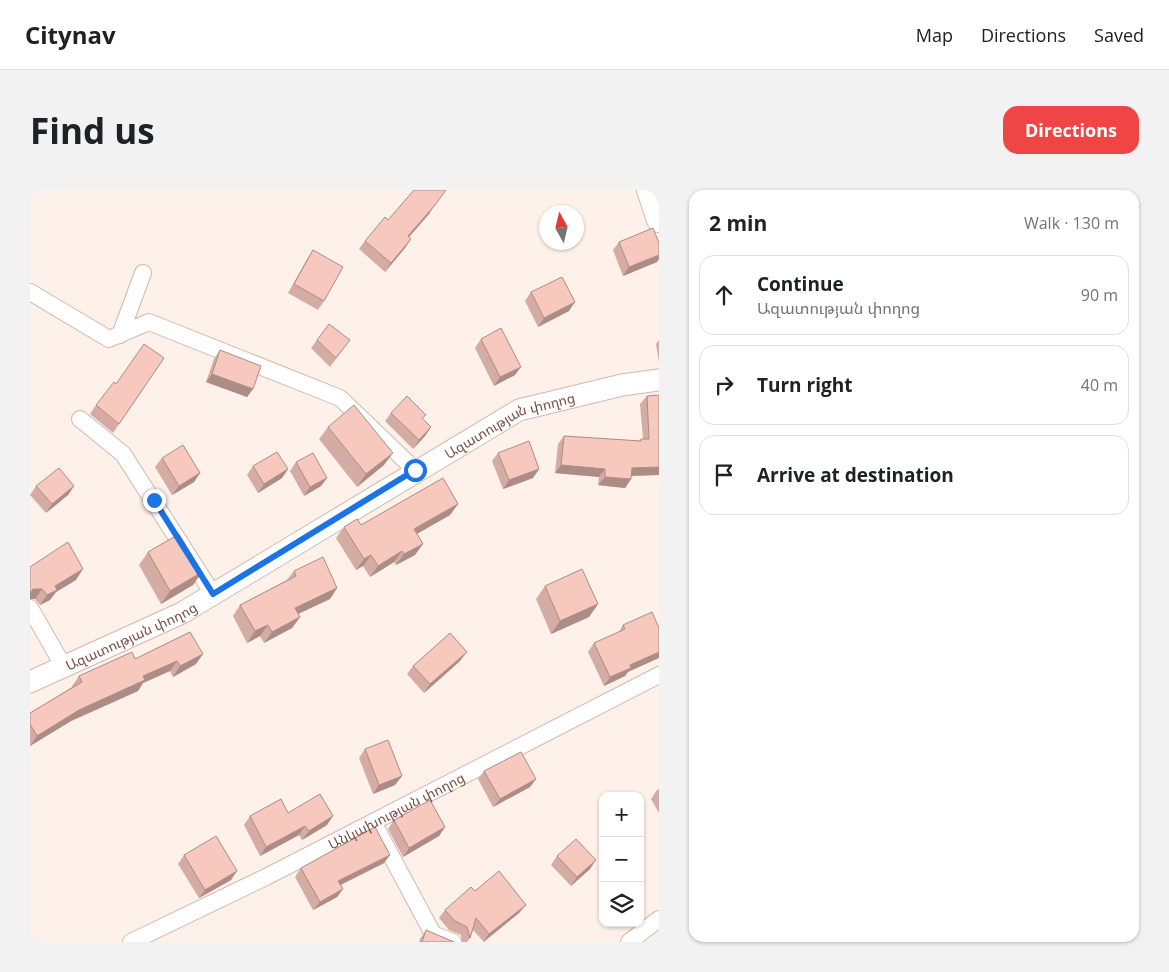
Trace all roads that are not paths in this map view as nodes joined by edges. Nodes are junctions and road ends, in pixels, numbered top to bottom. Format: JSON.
{"nodes":[{"id":1,"x":648,"y":190,"type":"edge"},
{"id":2,"x":659,"y":220,"type":"edge"},
{"id":3,"x":143,"y":273,"type":"dead end"},
{"id":4,"x":30,"y":292,"type":"edge"},
{"id":5,"x":120,"y":334,"type":"junction"},
{"id":6,"x":659,"y":380,"type":"edge"},
{"id":7,"x":80,"y":419,"type":"dead end"},
{"id":8,"x":415,"y":470,"type":"junction"},
{"id":9,"x":213,"y":594,"type":"junction"},
{"id":10,"x":30,"y":608,"type":"edge"},
{"id":11,"x":64,"y":667,"type":"junction"},
{"id":12,"x":659,"y":675,"type":"edge"},
{"id":13,"x":30,"y":682,"type":"edge"},
{"id":14,"x":373,"y":822,"type":"junction"},
{"id":15,"x":659,"y":920,"type":"edge"},
{"id":16,"x":131,"y":942,"type":"edge"},
{"id":17,"x":453,"y":942,"type":"edge"},
{"id":18,"x":629,"y":942,"type":"edge"}],
"edges":[{"from":1,"to":2,"type":"main road"},
{"from":3,"to":5,"type":"street"},
{"from":4,"to":5,"type":"street"},
{"from":5,"to":8,"type":"street"},
{"from":6,"to":8,"type":"street","name":"Ազատության փողոց"},
{"from":7,"to":9,"type":"street"},
{"from":8,"to":9,"type":"street","name":"Ազատության փողոց"},
{"from":9,"to":11,"type":"street","name":"Ազատության փողոց"},
{"from":10,"to":11,"type":"street"},
{"from":11,"to":13,"type":"street","name":"Ազատության փողոց"},
{"from":12,"to":14,"type":"street","name":"Անկախության փողոց"},
{"from":14,"to":16,"type":"street","name":"Անկախության փողոց"},
{"from":14,"to":17,"type":"street"},
{"from":15,"to":18,"type":"street"}]}
